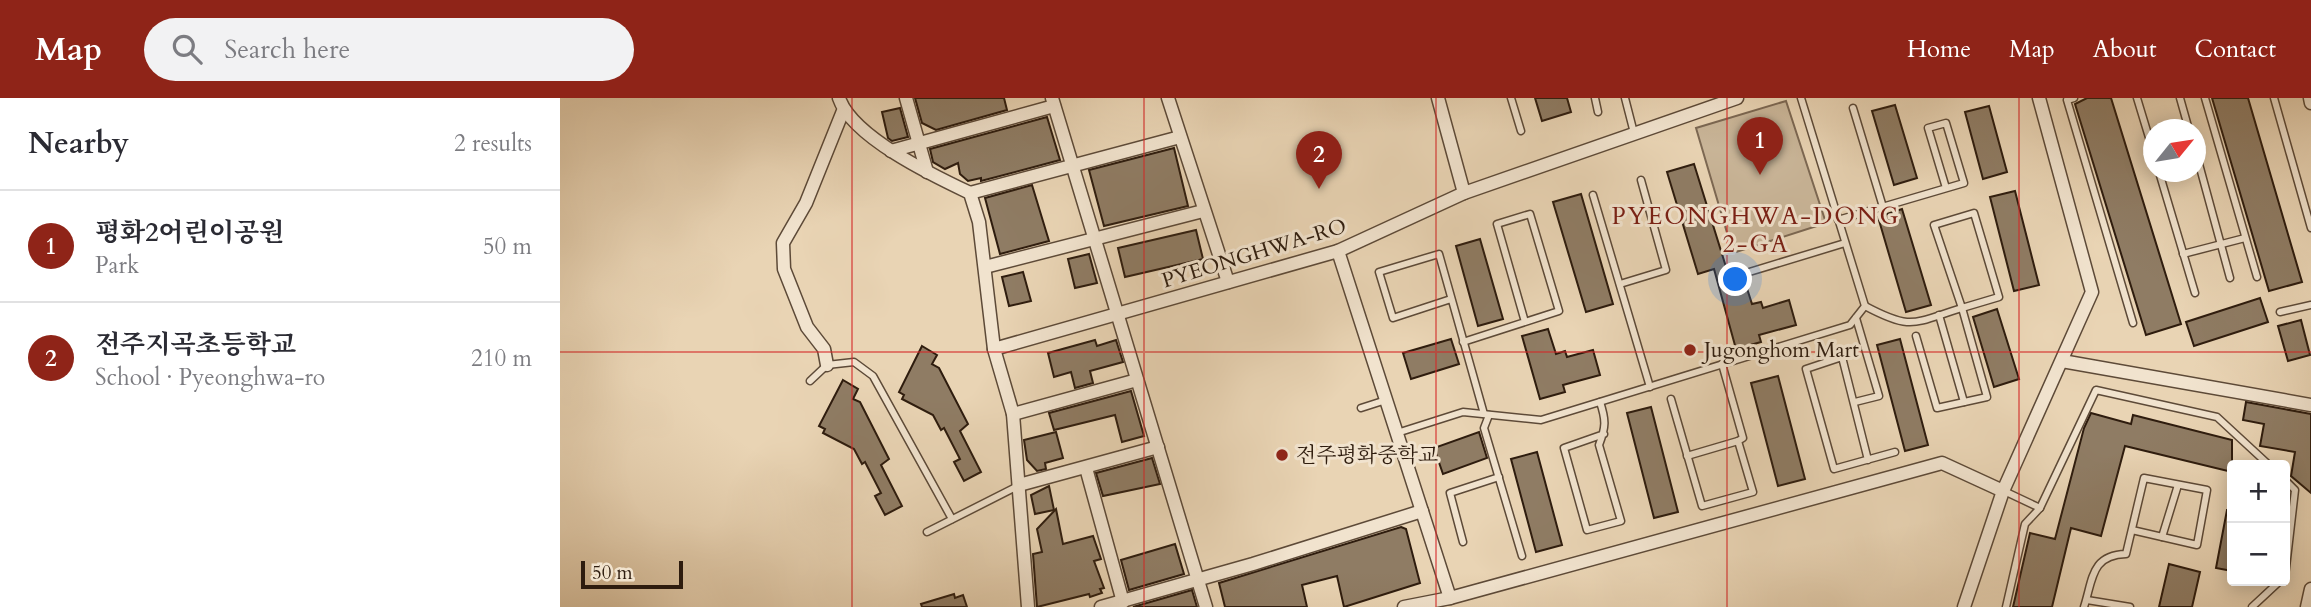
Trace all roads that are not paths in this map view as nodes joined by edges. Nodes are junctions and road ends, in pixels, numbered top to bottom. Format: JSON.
{"nodes":[{"id":1,"x":906,"y":98,"type":"edge"},
{"id":2,"x":1168,"y":98,"type":"edge"},
{"id":3,"x":1438,"y":98,"type":"edge"},
{"id":4,"x":1511,"y":98,"type":"edge"},
{"id":5,"x":1595,"y":98,"type":"edge"},
{"id":6,"x":1625,"y":98,"type":"edge"},
{"id":7,"x":1737,"y":98,"type":"edge"},
{"id":8,"x":1801,"y":98,"type":"edge"},
{"id":9,"x":2039,"y":98,"type":"edge"},
{"id":10,"x":2074,"y":98,"type":"edge"},
{"id":11,"x":2137,"y":98,"type":"edge"},
{"id":12,"x":2180,"y":98,"type":"edge"},
{"id":13,"x":2204,"y":98,"type":"edge"},
{"id":14,"x":2274,"y":98,"type":"edge"},
{"id":15,"x":2309,"y":98,"type":"edge"},
{"id":16,"x":1053,"y":102,"type":"edge"},
{"id":17,"x":2311,"y":103,"type":"edge"},
{"id":18,"x":841,"y":104,"type":"edge"},
{"id":19,"x":1853,"y":108,"type":"dead end"},
{"id":20,"x":1598,"y":112,"type":"dead end"},
{"id":21,"x":2143,"y":119,"type":"edge"},
{"id":22,"x":2186,"y":119,"type":"edge"},
{"id":23,"x":1521,"y":131,"type":"dead end"},
{"id":24,"x":1634,"y":133,"type":"junction"},
{"id":25,"x":1180,"y":137,"type":"junction"},
{"id":26,"x":921,"y":144,"type":"junction"},
{"id":27,"x":891,"y":151,"type":"junction"},
{"id":28,"x":1072,"y":165,"type":"junction"},
{"id":29,"x":927,"y":172,"type":"junction"},
{"id":30,"x":1641,"y":180,"type":"dead end"},
{"id":31,"x":2162,"y":182,"type":"edge"},
{"id":32,"x":2204,"y":182,"type":"edge"},
{"id":33,"x":1946,"y":188,"type":"junction"},
{"id":34,"x":970,"y":193,"type":"junction"},
{"id":35,"x":1464,"y":193,"type":"junction"},
{"id":36,"x":1593,"y":195,"type":"dead end"},
{"id":37,"x":1883,"y":206,"type":"junction"},
{"id":38,"x":1203,"y":211,"type":"junction"},
{"id":39,"x":1839,"y":220,"type":"junction"},
{"id":40,"x":2311,"y":228,"type":"edge"},
{"id":41,"x":2245,"y":238,"type":"junction"},
{"id":42,"x":1095,"y":240,"type":"junction"},
{"id":43,"x":1846,"y":243,"type":"junction"},
{"id":44,"x":2221,"y":244,"type":"junction"},
{"id":45,"x":1338,"y":251,"type":"junction"},
{"id":46,"x":2183,"y":254,"type":"junction"},
{"id":47,"x":985,"y":267,"type":"junction"},
{"id":48,"x":1745,"y":273,"type":"dead end"},
{"id":49,"x":2257,"y":277,"type":"dead end"},
{"id":50,"x":2230,"y":278,"type":"dead end"},
{"id":51,"x":1228,"y":282,"type":"junction"},
{"id":52,"x":1620,"y":284,"type":"junction"},
{"id":53,"x":2194,"y":293,"type":"dead end"},
{"id":54,"x":1451,"y":299,"type":"junction"},
{"id":55,"x":2311,"y":305,"type":"edge"},
{"id":56,"x":1865,"y":306,"type":"junction"},
{"id":57,"x":1962,"y":308,"type":"junction"},
{"id":58,"x":2280,"y":312,"type":"dead end"},
{"id":59,"x":1117,"y":313,"type":"junction"},
{"id":60,"x":1939,"y":315,"type":"junction"},
{"id":61,"x":1856,"y":318,"type":"junction"},
{"id":62,"x":1525,"y":322,"type":"junction"},
{"id":63,"x":2133,"y":323,"type":"dead end"},
{"id":64,"x":1916,"y":336,"type":"dead end"},
{"id":65,"x":1463,"y":342,"type":"junction"},
{"id":66,"x":995,"y":349,"type":"junction"},
{"id":67,"x":2062,"y":361,"type":"junction"},
{"id":68,"x":827,"y":365,"type":"junction"},
{"id":69,"x":1722,"y":365,"type":"junction"},
{"id":70,"x":1138,"y":380,"type":"junction"},
{"id":71,"x":810,"y":381,"type":"dead end"},
{"id":72,"x":1650,"y":387,"type":"junction"},
{"id":73,"x":1671,"y":399,"type":"dead end"},
{"id":74,"x":1386,"y":400,"type":"junction"},
{"id":75,"x":1600,"y":402,"type":"junction"},
{"id":76,"x":1855,"y":402,"type":"junction"},
{"id":77,"x":1964,"y":402,"type":"junction"},
{"id":78,"x":2311,"y":405,"type":"edge"},
{"id":79,"x":1361,"y":408,"type":"dead end"},
{"id":80,"x":1013,"y":414,"type":"junction"},
{"id":81,"x":1487,"y":415,"type":"junction"},
{"id":82,"x":1397,"y":433,"type":"junction"},
{"id":83,"x":1604,"y":434,"type":"junction"},
{"id":84,"x":1738,"y":441,"type":"junction"},
{"id":85,"x":1158,"y":447,"type":"junction"},
{"id":86,"x":1895,"y":452,"type":"dead end"},
{"id":87,"x":1688,"y":456,"type":"junction"},
{"id":88,"x":1868,"y":460,"type":"junction"},
{"id":89,"x":2264,"y":460,"type":"edge"},
{"id":90,"x":1086,"y":468,"type":"junction"},
{"id":91,"x":1499,"y":477,"type":"junction"},
{"id":92,"x":1019,"y":485,"type":"junction"},
{"id":93,"x":2178,"y":485,"type":"junction"},
{"id":94,"x":2290,"y":485,"type":"edge"},
{"id":95,"x":2003,"y":491,"type":"junction"},
{"id":96,"x":2040,"y":508,"type":"junction"},
{"id":97,"x":1422,"y":511,"type":"junction"},
{"id":98,"x":952,"y":519,"type":"junction"},
{"id":99,"x":2132,"y":530,"type":"junction"},
{"id":100,"x":927,"y":532,"type":"dead end"},
{"id":101,"x":2290,"y":533,"type":"edge"},
{"id":102,"x":2162,"y":537,"type":"junction"},
{"id":103,"x":1463,"y":542,"type":"dead end"},
{"id":104,"x":1522,"y":556,"type":"dead end"},
{"id":105,"x":1198,"y":580,"type":"junction"},
{"id":106,"x":2275,"y":586,"type":"edge"},
{"id":107,"x":2311,"y":589,"type":"edge"},
{"id":108,"x":1450,"y":598,"type":"junction"},
{"id":109,"x":1123,"y":602,"type":"junction"},
{"id":110,"x":2086,"y":603,"type":"edge"},
{"id":111,"x":1028,"y":607,"type":"edge"},
{"id":112,"x":1101,"y":607,"type":"edge"},
{"id":113,"x":1206,"y":607,"type":"edge"},
{"id":114,"x":1404,"y":607,"type":"edge"},
{"id":115,"x":1964,"y":607,"type":"edge"},
{"id":116,"x":2006,"y":607,"type":"edge"},
{"id":117,"x":2130,"y":607,"type":"edge"},
{"id":118,"x":2252,"y":607,"type":"edge"},
{"id":119,"x":2307,"y":607,"type":"edge"}],
"edges":[{"from":1,"to":26,"type":"street"},
{"from":2,"to":25,"type":"street"},
{"from":3,"to":35,"type":"street"},
{"from":4,"to":23,"type":"lane"},
{"from":5,"to":20,"type":"lane"},
{"from":6,"to":24,"type":"lane"},
{"from":7,"to":24,"type":"street","name":"PYEONGHWA-RO"},
{"from":8,"to":39,"type":"lane"},
{"from":9,"to":67,"type":"street"},
{"from":10,"to":63,"type":"lane"},
{"from":11,"to":21,"type":"lane"},
{"from":12,"to":22,"type":"lane"},
{"from":13,"to":41,"type":"lane"},
{"from":14,"to":40,"type":"lane"},
{"from":15,"to":17,"type":"street"},
{"from":16,"to":26,"type":"street"},
{"from":16,"to":28,"type":"street"},
{"from":18,"to":27,"type":"street"},
{"from":18,"to":68,"type":"street"},
{"from":19,"to":37,"type":"lane"},
{"from":24,"to":35,"type":"street","name":"PYEONGHWA-RO"},
{"from":25,"to":28,"type":"street"},
{"from":25,"to":38,"type":"street"},
{"from":26,"to":27,"type":"street"},
{"from":26,"to":29,"type":"street"},
{"from":27,"to":29,"type":"street"},
{"from":28,"to":34,"type":"street"},
{"from":28,"to":42,"type":"street"},
{"from":29,"to":34,"type":"street"},
{"from":30,"to":52,"type":"lane"},
{"from":31,"to":46,"type":"lane"},
{"from":32,"to":44,"type":"lane"},
{"from":33,"to":33,"type":"lane"},
{"from":33,"to":37,"type":"lane"},
{"from":34,"to":47,"type":"street"},
{"from":35,"to":45,"type":"street","name":"PYEONGHWA-RO"},
{"from":36,"to":52,"type":"lane"},
{"from":37,"to":39,"type":"lane"},
{"from":38,"to":42,"type":"street"},
{"from":38,"to":51,"type":"street"},
{"from":39,"to":43,"type":"lane"},
{"from":41,"to":44,"type":"lane"},
{"from":41,"to":49,"type":"lane"},
{"from":42,"to":47,"type":"street"},
{"from":42,"to":59,"type":"street"},
{"from":43,"to":48,"type":"lane"},
{"from":43,"to":56,"type":"lane"},
{"from":44,"to":46,"type":"lane"},
{"from":44,"to":50,"type":"lane"},
{"from":45,"to":51,"type":"street","name":"PYEONGHWA-RO"},
{"from":45,"to":74,"type":"street"},
{"from":46,"to":53,"type":"lane"},
{"from":47,"to":66,"type":"street"},
{"from":51,"to":59,"type":"street","name":"PYEONGHWA-RO"},
{"from":52,"to":72,"type":"lane"},
{"from":54,"to":54,"type":"lane"},
{"from":54,"to":65,"type":"lane"},
{"from":55,"to":58,"type":"lane"},
{"from":56,"to":60,"type":"lane"},
{"from":56,"to":61,"type":"lane"},
{"from":57,"to":57,"type":"lane"},
{"from":57,"to":60,"type":"lane"},
{"from":57,"to":77,"type":"lane"},
{"from":59,"to":66,"type":"street","name":"PYEONGHWA-RO"},
{"from":59,"to":70,"type":"street"},
{"from":60,"to":77,"type":"lane"},
{"from":61,"to":69,"type":"lane"},
{"from":61,"to":76,"type":"lane"},
{"from":62,"to":62,"type":"lane"},
{"from":62,"to":65,"type":"lane"},
{"from":64,"to":77,"type":"lane"},
{"from":65,"to":81,"type":"lane"},
{"from":66,"to":80,"type":"street"},
{"from":67,"to":78,"type":"street"},
{"from":67,"to":95,"type":"street"},
{"from":68,"to":71,"type":"lane"},
{"from":68,"to":98,"type":"lane"},
{"from":69,"to":72,"type":"lane"},
{"from":69,"to":84,"type":"lane"},
{"from":70,"to":80,"type":"street"},
{"from":70,"to":85,"type":"street"},
{"from":72,"to":75,"type":"lane"},
{"from":73,"to":87,"type":"lane"},
{"from":74,"to":79,"type":"lane"},
{"from":74,"to":82,"type":"street"},
{"from":75,"to":81,"type":"lane"},
{"from":75,"to":83,"type":"lane"},
{"from":76,"to":88,"type":"lane"},
{"from":76,"to":88,"type":"lane"},
{"from":80,"to":92,"type":"street"},
{"from":81,"to":82,"type":"lane"},
{"from":81,"to":91,"type":"lane"},
{"from":82,"to":97,"type":"street"},
{"from":83,"to":83,"type":"lane"},
{"from":84,"to":87,"type":"lane"},
{"from":84,"to":87,"type":"lane"},
{"from":85,"to":90,"type":"street"},
{"from":85,"to":105,"type":"street"},
{"from":86,"to":88,"type":"lane"},
{"from":89,"to":96,"type":"lane"},
{"from":90,"to":92,"type":"street"},
{"from":90,"to":109,"type":"street"},
{"from":91,"to":103,"type":"lane"},
{"from":91,"to":104,"type":"lane"},
{"from":92,"to":98,"type":"lane"},
{"from":92,"to":111,"type":"street"},
{"from":93,"to":99,"type":"lane"},
{"from":93,"to":102,"type":"lane"},
{"from":93,"to":102,"type":"lane"},
{"from":94,"to":101,"type":"lane"},
{"from":95,"to":96,"type":"lane"},
{"from":95,"to":108,"type":"street"},
{"from":95,"to":115,"type":"street"},
{"from":96,"to":116,"type":"lane"},
{"from":97,"to":105,"type":"street"},
{"from":97,"to":108,"type":"street"},
{"from":98,"to":100,"type":"lane"},
{"from":99,"to":102,"type":"lane"},
{"from":99,"to":110,"type":"lane"},
{"from":105,"to":109,"type":"street"},
{"from":105,"to":113,"type":"street"},
{"from":106,"to":118,"type":"lane"},
{"from":107,"to":119,"type":"street"},
{"from":108,"to":114,"type":"street"},
{"from":109,"to":112,"type":"street"},
{"from":110,"to":117,"type":"lane"}]}
